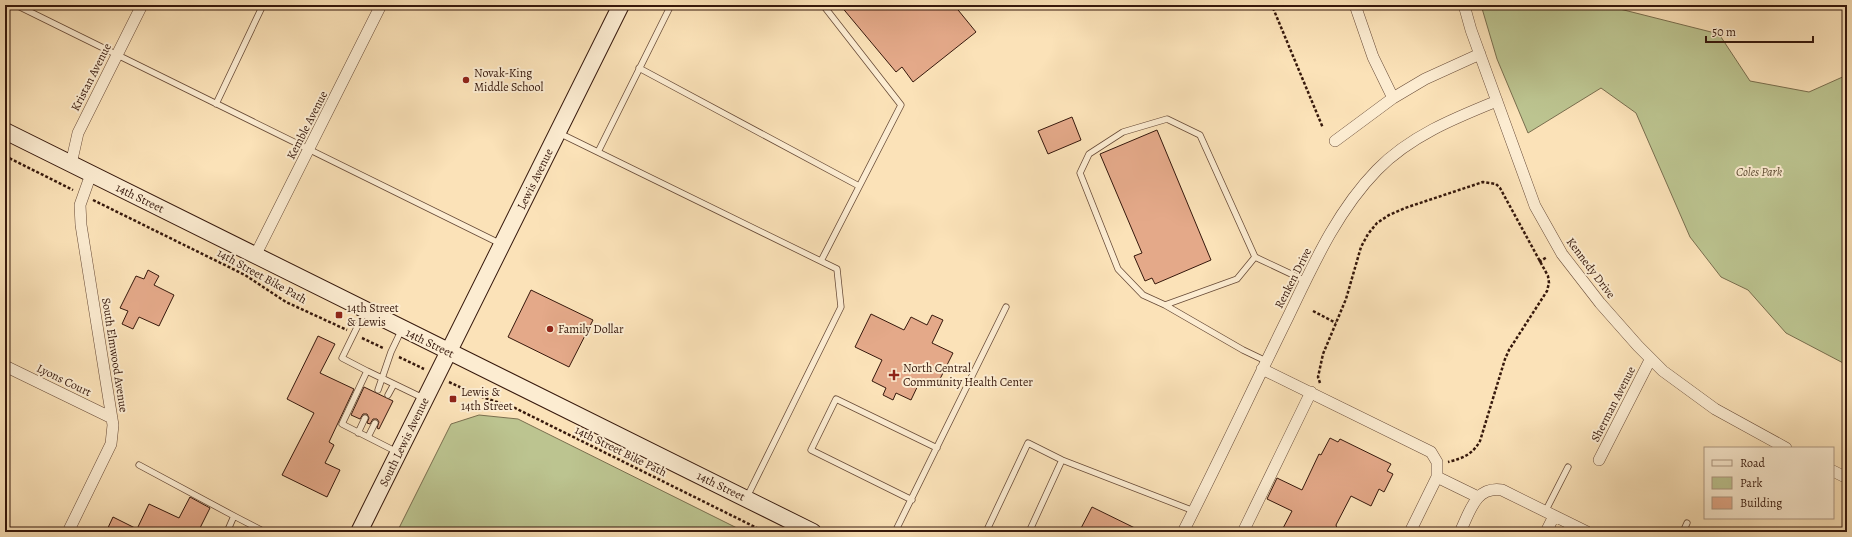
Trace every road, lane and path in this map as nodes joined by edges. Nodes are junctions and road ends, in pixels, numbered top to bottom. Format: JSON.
{"nodes":[{"id":1,"x":16,"y":5,"type":"edge"},
{"id":2,"x":142,"y":5,"type":"edge"},
{"id":3,"x":263,"y":5,"type":"edge"},
{"id":4,"x":381,"y":5,"type":"edge"},
{"id":5,"x":621,"y":5,"type":"edge"},
{"id":6,"x":670,"y":5,"type":"edge"},
{"id":7,"x":823,"y":5,"type":"edge"},
{"id":8,"x":1355,"y":5,"type":"edge"},
{"id":9,"x":1464,"y":5,"type":"edge"},
{"id":10,"x":24,"y":7,"type":"edge"},
{"id":11,"x":1272,"y":8,"type":"dead end"},
{"id":12,"x":1480,"y":54,"type":"junction"},
{"id":13,"x":117,"y":55,"type":"junction"},
{"id":14,"x":640,"y":68,"type":"junction"},
{"id":15,"x":1393,"y":98,"type":"junction"},
{"id":16,"x":1498,"y":101,"type":"junction"},
{"id":17,"x":216,"y":104,"type":"junction"},
{"id":18,"x":1323,"y":128,"type":"dead end"},
{"id":19,"x":5,"y":131,"type":"edge"},
{"id":20,"x":558,"y":133,"type":"junction"},
{"id":21,"x":1335,"y":141,"type":"dead end"},
{"id":22,"x":309,"y":149,"type":"junction"},
{"id":23,"x":598,"y":152,"type":"junction"},
{"id":24,"x":5,"y":156,"type":"edge"},
{"id":25,"x":71,"y":164,"type":"junction"},
{"id":26,"x":91,"y":174,"type":"junction"},
{"id":27,"x":859,"y":186,"type":"junction"},
{"id":28,"x":66,"y":187,"type":"dead end"},
{"id":29,"x":100,"y":203,"type":"dead end"},
{"id":30,"x":503,"y":245,"type":"junction"},
{"id":31,"x":256,"y":256,"type":"junction"},
{"id":32,"x":1255,"y":257,"type":"junction"},
{"id":33,"x":1547,"y":257,"type":"dead end"},
{"id":34,"x":821,"y":262,"type":"junction"},
{"id":35,"x":1539,"y":262,"type":"junction"},
{"id":36,"x":1306,"y":281,"type":"junction"},
{"id":37,"x":1165,"y":305,"type":"junction"},
{"id":38,"x":1006,"y":307,"type":"dead end"},
{"id":39,"x":366,"y":310,"type":"junction"},
{"id":40,"x":1313,"y":311,"type":"dead end"},
{"id":41,"x":1336,"y":322,"type":"junction"},
{"id":42,"x":402,"y":329,"type":"junction"},
{"id":43,"x":354,"y":334,"type":"junction"},
{"id":44,"x":391,"y":352,"type":"junction"},
{"id":45,"x":448,"y":352,"type":"junction"},
{"id":46,"x":1650,"y":360,"type":"junction"},
{"id":47,"x":415,"y":364,"type":"dead end"},
{"id":48,"x":1264,"y":365,"type":"junction"},
{"id":49,"x":5,"y":366,"type":"edge"},
{"id":50,"x":367,"y":371,"type":"junction"},
{"id":51,"x":383,"y":379,"type":"junction"},
{"id":52,"x":394,"y":384,"type":"junction"},
{"id":53,"x":1321,"y":384,"type":"dead end"},
{"id":54,"x":378,"y":390,"type":"dead end"},
{"id":55,"x":467,"y":391,"type":"dead end"},
{"id":56,"x":1311,"y":392,"type":"junction"},
{"id":57,"x":388,"y":395,"type":"dead end"},
{"id":58,"x":425,"y":399,"type":"junction"},
{"id":59,"x":112,"y":418,"type":"junction"},
{"id":60,"x":365,"y":418,"type":"dead end"},
{"id":61,"x":375,"y":423,"type":"dead end"},
{"id":62,"x":358,"y":433,"type":"junction"},
{"id":63,"x":368,"y":437,"type":"junction"},
{"id":64,"x":1784,"y":447,"type":"edge"},
{"id":65,"x":937,"y":448,"type":"junction"},
{"id":66,"x":399,"y":452,"type":"junction"},
{"id":67,"x":1062,"y":460,"type":"junction"},
{"id":68,"x":1599,"y":460,"type":"dead end"},
{"id":69,"x":1447,"y":462,"type":"dead end"},
{"id":70,"x":138,"y":464,"type":"dead end"},
{"id":71,"x":1568,"y":466,"type":"dead end"},
{"id":72,"x":1834,"y":472,"type":"edge"},
{"id":73,"x":1437,"y":477,"type":"junction"},
{"id":74,"x":1847,"y":478,"type":"edge"},
{"id":75,"x":1478,"y":497,"type":"junction"},
{"id":76,"x":746,"y":499,"type":"junction"},
{"id":77,"x":912,"y":500,"type":"junction"},
{"id":78,"x":1194,"y":511,"type":"junction"},
{"id":79,"x":1550,"y":514,"type":"junction"},
{"id":80,"x":234,"y":516,"type":"junction"},
{"id":81,"x":1687,"y":523,"type":"dead end"},
{"id":82,"x":68,"y":532,"type":"edge"},
{"id":83,"x":227,"y":532,"type":"edge"},
{"id":84,"x":265,"y":532,"type":"edge"},
{"id":85,"x":359,"y":532,"type":"edge"},
{"id":86,"x":765,"y":532,"type":"edge"},
{"id":87,"x":813,"y":532,"type":"edge"},
{"id":88,"x":895,"y":532,"type":"edge"},
{"id":89,"x":986,"y":532,"type":"edge"},
{"id":90,"x":1029,"y":532,"type":"edge"},
{"id":91,"x":1183,"y":532,"type":"edge"},
{"id":92,"x":1243,"y":532,"type":"edge"},
{"id":93,"x":1410,"y":532,"type":"edge"},
{"id":94,"x":1460,"y":532,"type":"edge"},
{"id":95,"x":1546,"y":532,"type":"edge"},
{"id":96,"x":1587,"y":532,"type":"edge"},
{"id":97,"x":1683,"y":532,"type":"edge"}],
"edges":[{"from":1,"to":10,"type":"lane"},
{"from":2,"to":13,"type":"street","name":"Kristan Avenue"},
{"from":3,"to":17,"type":"lane"},
{"from":4,"to":22,"type":"street","name":"Kemble Avenue"},
{"from":5,"to":20,"type":"street","name":"Lewis Avenue"},
{"from":6,"to":14,"type":"lane"},
{"from":7,"to":27,"type":"lane"},
{"from":8,"to":15,"type":"street"},
{"from":9,"to":12,"type":"street","name":"Kennedy Drive"},
{"from":10,"to":13,"type":"lane"},
{"from":11,"to":18,"type":"path"},
{"from":12,"to":15,"type":"street"},
{"from":12,"to":16,"type":"street","name":"Kennedy Drive"},
{"from":13,"to":17,"type":"lane"},
{"from":13,"to":25,"type":"street","name":"Kristan Avenue"},
{"from":14,"to":23,"type":"lane"},
{"from":14,"to":27,"type":"lane"},
{"from":15,"to":21,"type":"street"},
{"from":16,"to":36,"type":"street","name":"Renken Drive"},
{"from":16,"to":46,"type":"street","name":"Kennedy Drive"},
{"from":17,"to":22,"type":"lane"},
{"from":19,"to":25,"type":"street","name":"14th Street"},
{"from":20,"to":23,"type":"lane"},
{"from":20,"to":30,"type":"street","name":"Lewis Avenue"},
{"from":22,"to":30,"type":"lane"},
{"from":22,"to":31,"type":"street","name":"Kemble Avenue"},
{"from":23,"to":34,"type":"lane"},
{"from":24,"to":28,"type":"path"},
{"from":25,"to":26,"type":"street","name":"14th Street"},
{"from":26,"to":31,"type":"street","name":"14th Street"},
{"from":26,"to":59,"type":"street","name":"South Elmwood Avenue"},
{"from":27,"to":34,"type":"lane"},
{"from":29,"to":43,"type":"path","name":"14th Street Bike Path"},
{"from":30,"to":45,"type":"street","name":"Lewis Avenue"},
{"from":31,"to":39,"type":"street","name":"14th Street"},
{"from":32,"to":36,"type":"lane"},
{"from":32,"to":37,"type":"lane"},
{"from":32,"to":37,"type":"lane"},
{"from":33,"to":35,"type":"path"},
{"from":34,"to":76,"type":"lane"},
{"from":35,"to":41,"type":"path"},
{"from":35,"to":69,"type":"path"},
{"from":36,"to":48,"type":"street","name":"Renken Drive"},
{"from":37,"to":48,"type":"lane"},
{"from":38,"to":65,"type":"lane"},
{"from":39,"to":42,"type":"street","name":"14th Street"},
{"from":39,"to":43,"type":"lane"},
{"from":40,"to":41,"type":"path"},
{"from":41,"to":53,"type":"path"},
{"from":42,"to":44,"type":"lane"},
{"from":42,"to":45,"type":"street","name":"14th Street"},
{"from":43,"to":44,"type":"path","name":"14th Street Bike Path"},
{"from":43,"to":50,"type":"lane"},
{"from":44,"to":47,"type":"path","name":"14th Street Bike Path"},
{"from":44,"to":51,"type":"lane"},
{"from":45,"to":58,"type":"street","name":"South Lewis Avenue"},
{"from":45,"to":76,"type":"street","name":"14th Street"},
{"from":46,"to":64,"type":"street","name":"Kennedy Drive"},
{"from":46,"to":68,"type":"street","name":"Sherman Avenue"},
{"from":48,"to":56,"type":"street"},
{"from":48,"to":78,"type":"street","name":"Renken Drive"},
{"from":49,"to":59,"type":"street","name":"Lyons Court"},
{"from":50,"to":51,"type":"lane"},
{"from":50,"to":62,"type":"lane"},
{"from":51,"to":52,"type":"lane"},
{"from":51,"to":54,"type":"lane"},
{"from":52,"to":57,"type":"lane"},
{"from":52,"to":58,"type":"lane"},
{"from":55,"to":86,"type":"path","name":"14th Street Bike Path"},
{"from":56,"to":73,"type":"street"},
{"from":56,"to":92,"type":"street"},
{"from":58,"to":66,"type":"street","name":"South Lewis Avenue"},
{"from":59,"to":82,"type":"street","name":"South Elmwood Avenue"},
{"from":60,"to":62,"type":"lane"},
{"from":61,"to":63,"type":"lane"},
{"from":62,"to":63,"type":"lane"},
{"from":63,"to":66,"type":"lane"},
{"from":65,"to":77,"type":"lane"},
{"from":65,"to":77,"type":"lane"},
{"from":66,"to":85,"type":"street","name":"South Lewis Avenue"},
{"from":67,"to":78,"type":"lane"},
{"from":67,"to":89,"type":"lane"},
{"from":67,"to":90,"type":"lane"},
{"from":70,"to":80,"type":"lane"},
{"from":71,"to":79,"type":"lane"},
{"from":72,"to":74,"type":"street"},
{"from":73,"to":75,"type":"street"},
{"from":73,"to":93,"type":"street"},
{"from":75,"to":79,"type":"street"},
{"from":75,"to":94,"type":"street"},
{"from":76,"to":87,"type":"street","name":"14th Street"},
{"from":77,"to":88,"type":"lane"},
{"from":78,"to":91,"type":"street","name":"Renken Drive"},
{"from":79,"to":95,"type":"street"},
{"from":79,"to":96,"type":"street"},
{"from":80,"to":83,"type":"lane"},
{"from":80,"to":84,"type":"lane"},
{"from":81,"to":97,"type":"lane"}]}
